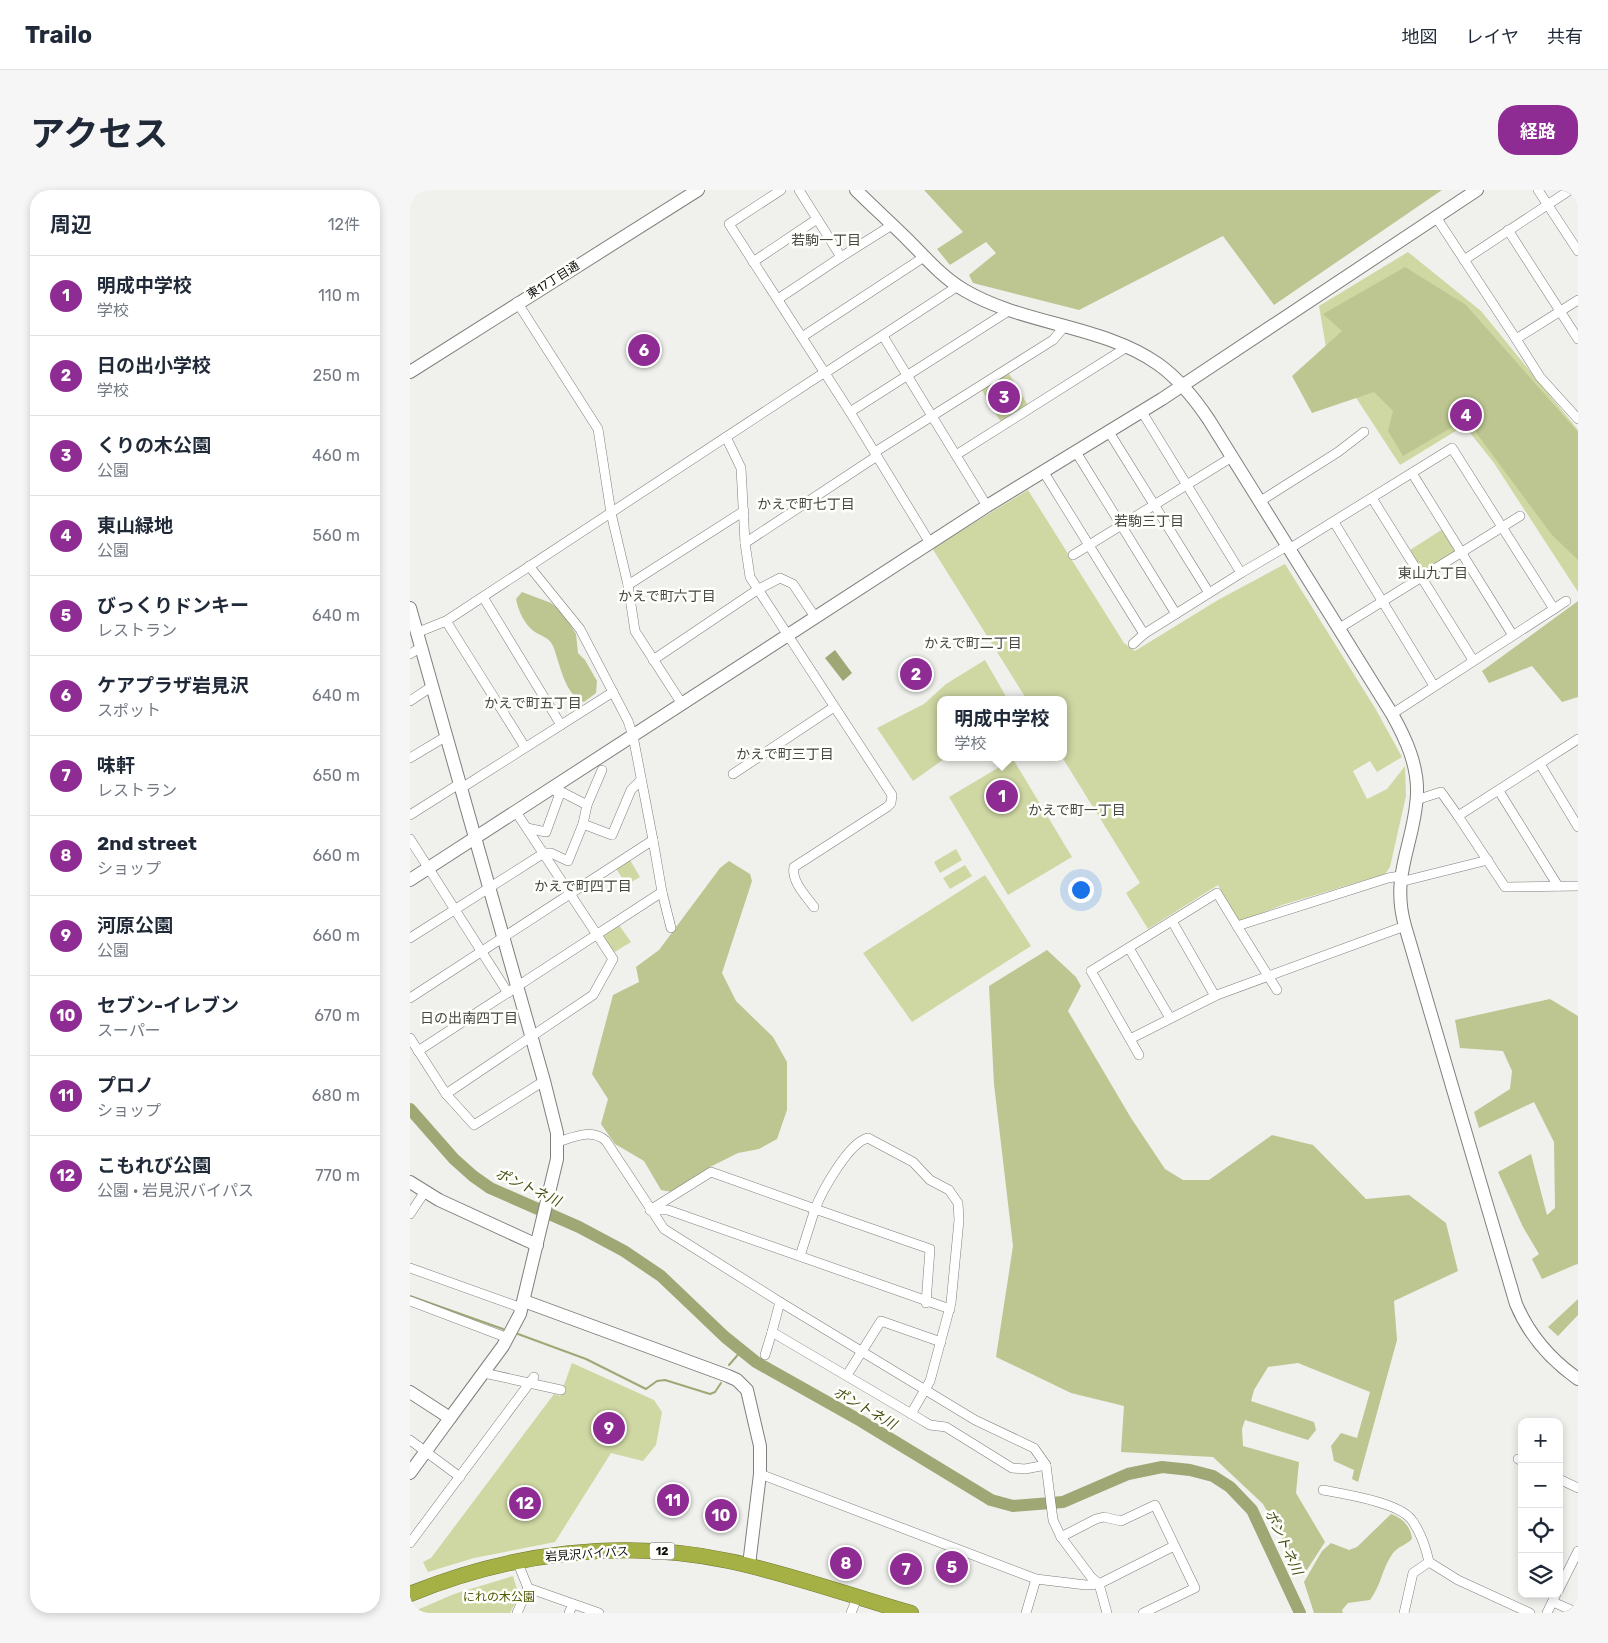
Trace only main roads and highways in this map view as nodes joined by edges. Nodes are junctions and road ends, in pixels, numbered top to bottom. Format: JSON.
{"nodes":[{"id":1,"x":410,"y":1594,"type":"edge"},
{"id":2,"x":911,"y":1613,"type":"edge"}],
"edges":[{"from":1,"to":2,"type":"highway","name":"岩見沢バイパス","number":"12"}]}
